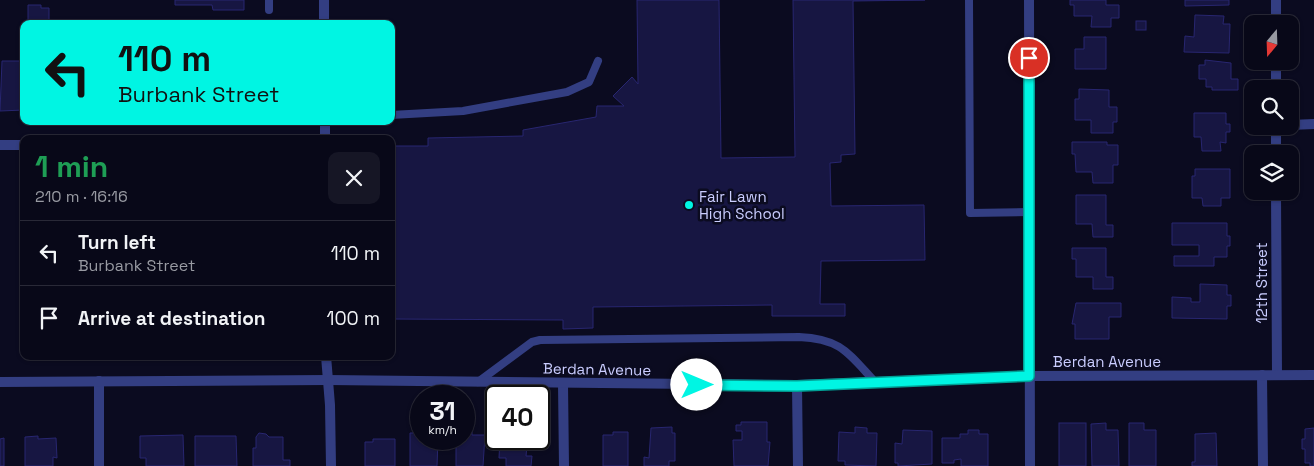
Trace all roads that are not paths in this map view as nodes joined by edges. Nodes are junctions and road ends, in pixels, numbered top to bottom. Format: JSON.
{"nodes":[{"id":1,"x":269,"y":0,"type":"edge"},
{"id":2,"x":324,"y":0,"type":"edge"},
{"id":3,"x":969,"y":0,"type":"edge"},
{"id":4,"x":1029,"y":0,"type":"edge"},
{"id":5,"x":1276,"y":0,"type":"edge"},
{"id":6,"x":269,"y":10,"type":"dead end"},
{"id":7,"x":1276,"y":15,"type":"edge"},
{"id":8,"x":324,"y":20,"type":"edge"},
{"id":9,"x":598,"y":60,"type":"dead end"},
{"id":10,"x":395,"y":115,"type":"edge"},
{"id":11,"x":1299,"y":124,"type":"edge"},
{"id":12,"x":1314,"y":124,"type":"edge"},
{"id":13,"x":0,"y":145,"type":"edge"},
{"id":14,"x":20,"y":145,"type":"edge"},
{"id":15,"x":1276,"y":200,"type":"edge"},
{"id":16,"x":1030,"y":212,"type":"junction"},
{"id":17,"x":326,"y":360,"type":"edge"},
{"id":18,"x":1262,"y":375,"type":"junction"},
{"id":19,"x":1277,"y":375,"type":"junction"},
{"id":20,"x":1314,"y":375,"type":"edge"},
{"id":21,"x":1029,"y":376,"type":"junction"},
{"id":22,"x":328,"y":380,"type":"junction"},
{"id":23,"x":99,"y":381,"type":"junction"},
{"id":24,"x":0,"y":382,"type":"edge"},
{"id":25,"x":478,"y":382,"type":"junction"},
{"id":26,"x":876,"y":383,"type":"junction"},
{"id":27,"x":563,"y":384,"type":"junction"},
{"id":28,"x":797,"y":386,"type":"junction"},
{"id":29,"x":99,"y":466,"type":"edge"},
{"id":30,"x":331,"y":466,"type":"edge"},
{"id":31,"x":564,"y":466,"type":"edge"},
{"id":32,"x":798,"y":466,"type":"edge"},
{"id":33,"x":1030,"y":466,"type":"edge"},
{"id":34,"x":1262,"y":466,"type":"edge"}],
"edges":[{"from":1,"to":6,"type":"lane"},
{"from":2,"to":8,"type":"street"},
{"from":3,"to":16,"type":"lane"},
{"from":4,"to":16,"type":"street"},
{"from":5,"to":7,"type":"street"},
{"from":9,"to":10,"type":"lane"},
{"from":11,"to":12,"type":"street"},
{"from":13,"to":14,"type":"street"},
{"from":15,"to":19,"type":"street","name":"12th Street"},
{"from":16,"to":21,"type":"street"},
{"from":17,"to":22,"type":"street"},
{"from":18,"to":19,"type":"street","name":"Berdan Avenue"},
{"from":18,"to":21,"type":"street","name":"Berdan Avenue"},
{"from":18,"to":34,"type":"street"},
{"from":19,"to":20,"type":"street","name":"Berdan Avenue"},
{"from":21,"to":26,"type":"street","name":"Berdan Avenue"},
{"from":21,"to":33,"type":"street"},
{"from":22,"to":23,"type":"street","name":"Berdan Avenue"},
{"from":22,"to":25,"type":"street","name":"Berdan Avenue"},
{"from":22,"to":30,"type":"street"},
{"from":23,"to":24,"type":"street","name":"Berdan Avenue"},
{"from":23,"to":29,"type":"street"},
{"from":25,"to":26,"type":"lane"},
{"from":25,"to":27,"type":"street","name":"Berdan Avenue"},
{"from":26,"to":28,"type":"street","name":"Berdan Avenue"},
{"from":27,"to":28,"type":"street","name":"Berdan Avenue"},
{"from":27,"to":31,"type":"street"},
{"from":28,"to":32,"type":"street"}]}
